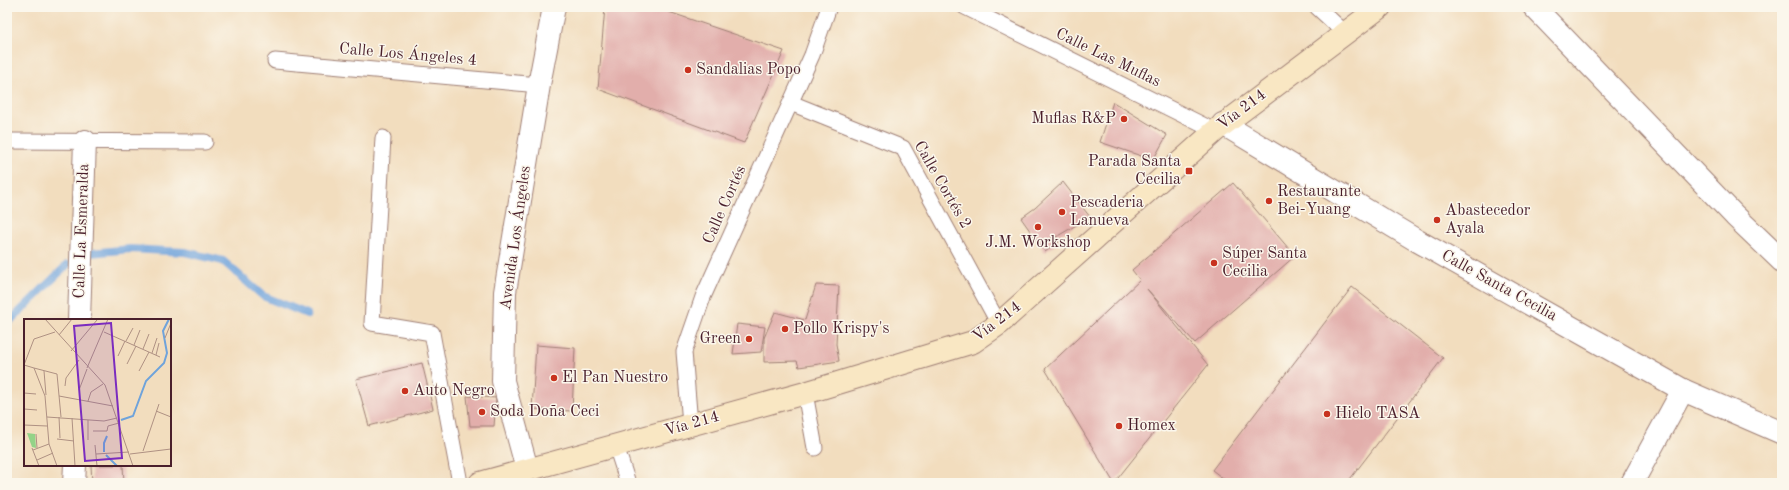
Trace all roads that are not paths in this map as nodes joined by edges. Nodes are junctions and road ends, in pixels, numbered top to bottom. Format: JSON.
{"nodes":[{"id":1,"x":554,"y":7,"type":"edge"},
{"id":2,"x":829,"y":7,"type":"edge"},
{"id":3,"x":964,"y":7,"type":"edge"},
{"id":4,"x":1317,"y":7,"type":"edge"},
{"id":5,"x":1380,"y":7,"type":"edge"},
{"id":6,"x":1534,"y":7,"type":"edge"},
{"id":7,"x":1345,"y":33,"type":"junction"},
{"id":8,"x":275,"y":61,"type":"dead end"},
{"id":9,"x":538,"y":86,"type":"junction"},
{"id":10,"x":791,"y":103,"type":"junction"},
{"id":11,"x":1219,"y":127,"type":"junction"},
{"id":12,"x":383,"y":138,"type":"dead end"},
{"id":13,"x":7,"y":142,"type":"edge"},
{"id":14,"x":85,"y":142,"type":"junction"},
{"id":15,"x":205,"y":142,"type":"dead end"},
{"id":16,"x":1782,"y":261,"type":"edge"},
{"id":17,"x":79,"y":319,"type":"edge"},
{"id":18,"x":999,"y":324,"type":"junction"},
{"id":19,"x":1683,"y":390,"type":"junction"},
{"id":20,"x":805,"y":393,"type":"junction"},
{"id":21,"x":690,"y":424,"type":"junction"},
{"id":22,"x":1782,"y":433,"type":"edge"},
{"id":23,"x":616,"y":446,"type":"junction"},
{"id":24,"x":815,"y":448,"type":"dead end"},
{"id":25,"x":75,"y":466,"type":"edge"},
{"id":26,"x":527,"y":469,"type":"junction"},
{"id":27,"x":74,"y":483,"type":"edge"},
{"id":28,"x":460,"y":483,"type":"edge"},
{"id":29,"x":480,"y":483,"type":"edge"},
{"id":30,"x":628,"y":483,"type":"edge"},
{"id":31,"x":1632,"y":483,"type":"edge"}],
"edges":[{"from":1,"to":9,"type":"street","name":"Avenida Los Ángeles"},
{"from":2,"to":10,"type":"lane","name":"Calle Cortés"},
{"from":3,"to":11,"type":"lane","name":"Calle Las Muflas"},
{"from":4,"to":7,"type":"lane"},
{"from":5,"to":7,"type":"main road","name":"Vía 214"},
{"from":6,"to":16,"type":"street"},
{"from":7,"to":11,"type":"main road","name":"Vía 214"},
{"from":8,"to":9,"type":"lane","name":"Calle Los Ángeles 4"},
{"from":9,"to":26,"type":"street","name":"Avenida Los Ángeles"},
{"from":10,"to":18,"type":"lane","name":"Calle Cortés 2"},
{"from":10,"to":21,"type":"lane","name":"Calle Cortés"},
{"from":11,"to":18,"type":"main road","name":"Vía 214"},
{"from":11,"to":19,"type":"street","name":"Calle Santa Cecilia"},
{"from":12,"to":28,"type":"lane"},
{"from":13,"to":14,"type":"lane"},
{"from":14,"to":15,"type":"lane"},
{"from":14,"to":17,"type":"street","name":"Calle La Esmeralda"},
{"from":18,"to":20,"type":"main road","name":"Vía 214"},
{"from":19,"to":22,"type":"street","name":"Calle Santa Cecilia"},
{"from":19,"to":31,"type":"street"},
{"from":20,"to":21,"type":"main road","name":"Vía 214"},
{"from":20,"to":24,"type":"lane"},
{"from":21,"to":23,"type":"main road","name":"Vía 214"},
{"from":23,"to":26,"type":"main road","name":"Vía 214"},
{"from":23,"to":30,"type":"lane"},
{"from":25,"to":27,"type":"street"},
{"from":26,"to":29,"type":"main road","name":"Vía 214"}]}
